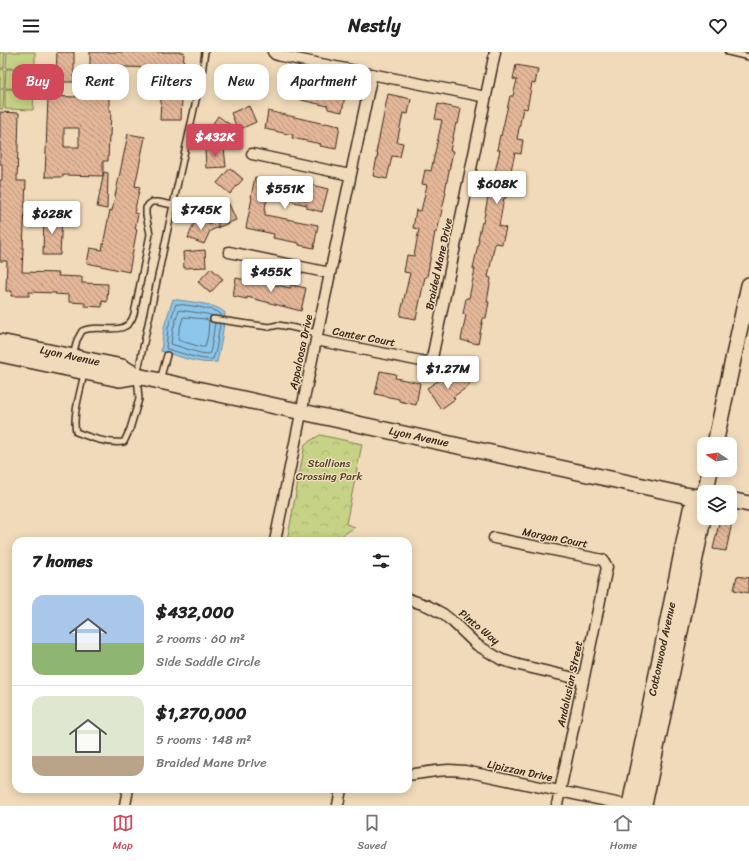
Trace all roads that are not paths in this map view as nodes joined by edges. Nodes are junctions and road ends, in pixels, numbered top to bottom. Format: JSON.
{"nodes":[{"id":1,"x":205,"y":52,"type":"edge"},
{"id":2,"x":273,"y":52,"type":"edge"},
{"id":3,"x":495,"y":52,"type":"edge"},
{"id":4,"x":728,"y":52,"type":"edge"},
{"id":5,"x":749,"y":57,"type":"edge"},
{"id":6,"x":372,"y":74,"type":"junction"},
{"id":7,"x":486,"y":97,"type":"junction"},
{"id":8,"x":252,"y":154,"type":"dead end"},
{"id":9,"x":350,"y":175,"type":"junction"},
{"id":10,"x":173,"y":205,"type":"junction"},
{"id":11,"x":229,"y":252,"type":"dead end"},
{"id":12,"x":330,"y":273,"type":"junction"},
{"id":13,"x":749,"y":285,"type":"edge"},
{"id":14,"x":214,"y":319,"type":"dead end"},
{"id":15,"x":316,"y":337,"type":"junction"},
{"id":16,"x":0,"y":342,"type":"edge"},
{"id":17,"x":0,"y":354,"type":"edge"},
{"id":18,"x":167,"y":355,"type":"dead end"},
{"id":19,"x":73,"y":357,"type":"junction"},
{"id":20,"x":431,"y":362,"type":"joint"},
{"id":21,"x":85,"y":372,"type":"junction"},
{"id":22,"x":137,"y":376,"type":"junction"},
{"id":23,"x":160,"y":381,"type":"junction"},
{"id":24,"x":301,"y":411,"type":"junction"},
{"id":25,"x":717,"y":437,"type":"edge"},
{"id":26,"x":697,"y":497,"type":"edge"},
{"id":27,"x":737,"y":501,"type":"edge"},
{"id":28,"x":697,"y":504,"type":"edge"},
{"id":29,"x":749,"y":504,"type":"edge"},
{"id":30,"x":702,"y":525,"type":"edge"},
{"id":31,"x":276,"y":537,"type":"edge"},
{"id":32,"x":494,"y":538,"type":"dead end"},
{"id":33,"x":607,"y":567,"type":"joint"},
{"id":34,"x":412,"y":600,"type":"edge"},
{"id":35,"x":583,"y":680,"type":"junction"},
{"id":36,"x":412,"y":774,"type":"edge"},
{"id":37,"x":560,"y":792,"type":"junction"},
{"id":38,"x":127,"y":793,"type":"edge"},
{"id":39,"x":340,"y":793,"type":"edge"},
{"id":40,"x":125,"y":805,"type":"edge"},
{"id":41,"x":338,"y":805,"type":"edge"},
{"id":42,"x":557,"y":805,"type":"edge"},
{"id":43,"x":626,"y":805,"type":"edge"},
{"id":44,"x":630,"y":805,"type":"edge"},
{"id":45,"x":644,"y":805,"type":"edge"}],
"edges":[{"from":1,"to":10,"type":"lane"},
{"from":2,"to":6,"type":"street"},
{"from":3,"to":7,"type":"street","name":"Braided Mane Drive"},
{"from":4,"to":5,"type":"lane"},
{"from":6,"to":7,"type":"street"},
{"from":6,"to":9,"type":"street","name":"Appaloosa Drive"},
{"from":7,"to":20,"type":"street","name":"Braided Mane Drive"},
{"from":8,"to":9,"type":"street"},
{"from":9,"to":12,"type":"street","name":"Appaloosa Drive"},
{"from":10,"to":19,"type":"lane"},
{"from":10,"to":22,"type":"lane"},
{"from":11,"to":12,"type":"street"},
{"from":12,"to":15,"type":"street","name":"Appaloosa Drive"},
{"from":13,"to":25,"type":"street"},
{"from":14,"to":15,"type":"lane"},
{"from":15,"to":20,"type":"street","name":"Canter Court"},
{"from":15,"to":24,"type":"street","name":"Appaloosa Drive"},
{"from":16,"to":19,"type":"street","name":"Lyon Avenue"},
{"from":17,"to":21,"type":"street","name":"Lyon Avenue"},
{"from":18,"to":23,"type":"lane"},
{"from":19,"to":22,"type":"street","name":"Lyon Avenue"},
{"from":21,"to":22,"type":"street","name":"Lyon Avenue"},
{"from":21,"to":22,"type":"lane"},
{"from":22,"to":23,"type":"street","name":"Lyon Avenue"},
{"from":23,"to":24,"type":"street","name":"Lyon Avenue"},
{"from":24,"to":26,"type":"street","name":"Lyon Avenue"},
{"from":24,"to":31,"type":"street","name":"Appaloosa Drive"},
{"from":27,"to":29,"type":"street"},
{"from":28,"to":44,"type":"street","name":"Cottonwood Avenue"},
{"from":30,"to":45,"type":"street","name":"Cottonwood Avenue"},
{"from":32,"to":33,"type":"street","name":"Morgan Court"},
{"from":33,"to":35,"type":"street","name":"Andalusian Street"},
{"from":34,"to":35,"type":"street","name":"Pinto Way"},
{"from":35,"to":37,"type":"street","name":"Andalusian Street"},
{"from":36,"to":37,"type":"street","name":"Lipizzan Drive"},
{"from":37,"to":42,"type":"street","name":"Andalusian Street"},
{"from":37,"to":43,"type":"street","name":"Lipizzan Drive"},
{"from":38,"to":40,"type":"street"},
{"from":39,"to":41,"type":"street"}]}
